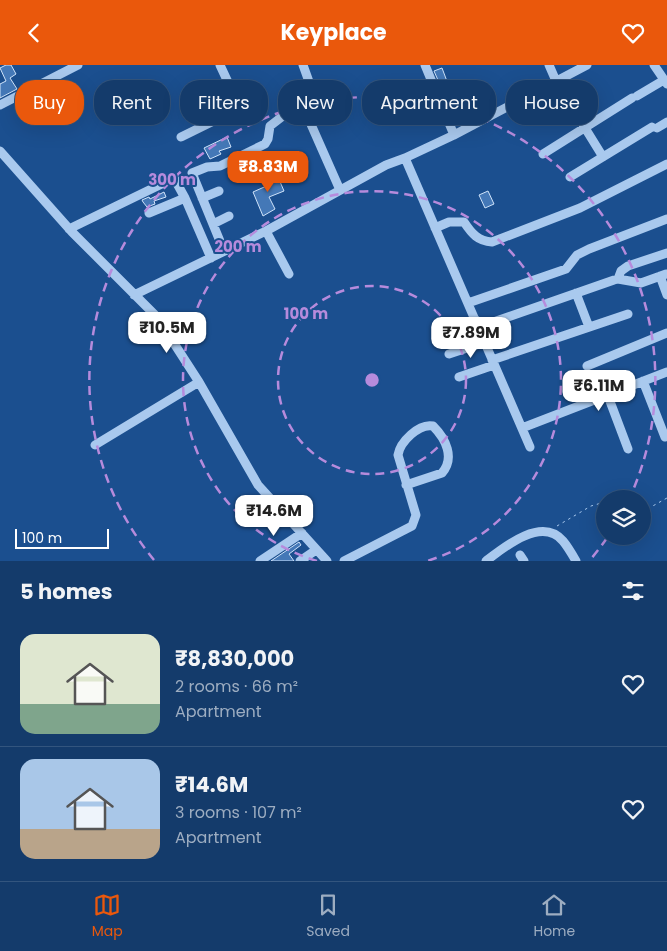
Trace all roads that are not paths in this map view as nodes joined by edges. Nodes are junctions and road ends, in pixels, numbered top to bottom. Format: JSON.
{"nodes":[{"id":1,"x":78,"y":65,"type":"edge"},
{"id":2,"x":220,"y":65,"type":"edge"},
{"id":3,"x":303,"y":65,"type":"edge"},
{"id":4,"x":425,"y":65,"type":"edge"},
{"id":5,"x":549,"y":65,"type":"edge"},
{"id":6,"x":587,"y":65,"type":"edge"},
{"id":7,"x":654,"y":65,"type":"edge"},
{"id":8,"x":308,"y":80,"type":"edge"},
{"id":9,"x":556,"y":80,"type":"edge"},
{"id":10,"x":558,"y":80,"type":"edge"},
{"id":11,"x":666,"y":82,"type":"edge"},
{"id":12,"x":0,"y":105,"type":"edge"},
{"id":13,"x":506,"y":107,"type":"edge"},
{"id":14,"x":278,"y":121,"type":"edge"},
{"id":15,"x":667,"y":122,"type":"edge"},
{"id":16,"x":312,"y":125,"type":"edge"},
{"id":17,"x":583,"y":125,"type":"edge"},
{"id":18,"x":585,"y":128,"type":"junction"},
{"id":19,"x":454,"y":135,"type":"junction"},
{"id":20,"x":181,"y":137,"type":"dead end"},
{"id":21,"x":0,"y":151,"type":"edge"},
{"id":22,"x":543,"y":154,"type":"dead end"},
{"id":23,"x":603,"y":157,"type":"junction"},
{"id":24,"x":405,"y":158,"type":"junction"},
{"id":25,"x":667,"y":164,"type":"edge"},
{"id":26,"x":570,"y":177,"type":"dead end"},
{"id":27,"x":340,"y":190,"type":"junction"},
{"id":28,"x":220,"y":191,"type":"dead end"},
{"id":29,"x":185,"y":198,"type":"junction"},
{"id":30,"x":202,"y":199,"type":"junction"},
{"id":31,"x":149,"y":213,"type":"dead end"},
{"id":32,"x":229,"y":216,"type":"dead end"},
{"id":33,"x":667,"y":219,"type":"edge"},
{"id":34,"x":212,"y":224,"type":"junction"},
{"id":35,"x":435,"y":228,"type":"junction"},
{"id":36,"x":69,"y":229,"type":"junction"},
{"id":37,"x":266,"y":231,"type":"junction"},
{"id":38,"x":224,"y":251,"type":"junction"},
{"id":39,"x":667,"y":253,"type":"edge"},
{"id":40,"x":211,"y":258,"type":"junction"},
{"id":41,"x":289,"y":274,"type":"dead end"},
{"id":42,"x":663,"y":275,"type":"edge"},
{"id":43,"x":618,"y":279,"type":"junction"},
{"id":44,"x":576,"y":293,"type":"junction"},
{"id":45,"x":134,"y":295,"type":"junction"},
{"id":46,"x":667,"y":295,"type":"edge"},
{"id":47,"x":468,"y":303,"type":"junction"},
{"id":48,"x":628,"y":314,"type":"dead end"},
{"id":49,"x":477,"y":323,"type":"junction"},
{"id":50,"x":589,"y":327,"type":"junction"},
{"id":51,"x":439,"y":332,"type":"dead end"},
{"id":52,"x":667,"y":333,"type":"edge"},
{"id":53,"x":485,"y":342,"type":"junction"},
{"id":54,"x":449,"y":355,"type":"dead end"},
{"id":55,"x":493,"y":362,"type":"junction"},
{"id":56,"x":587,"y":365,"type":"dead end"},
{"id":57,"x":667,"y":371,"type":"edge"},
{"id":58,"x":459,"y":377,"type":"dead end"},
{"id":59,"x":199,"y":381,"type":"junction"},
{"id":60,"x":643,"y":381,"type":"junction"},
{"id":61,"x":608,"y":396,"type":"junction"},
{"id":62,"x":522,"y":428,"type":"junction"},
{"id":63,"x":665,"y":437,"type":"dead end"},
{"id":64,"x":95,"y":445,"type":"dead end"},
{"id":65,"x":530,"y":447,"type":"dead end"},
{"id":66,"x":628,"y":449,"type":"dead end"},
{"id":67,"x":406,"y":485,"type":"junction"},
{"id":68,"x":302,"y":533,"type":"junction"},
{"id":69,"x":316,"y":550,"type":"junction"},
{"id":70,"x":260,"y":561,"type":"edge"},
{"id":71,"x":300,"y":561,"type":"edge"},
{"id":72,"x":326,"y":561,"type":"edge"},
{"id":73,"x":344,"y":561,"type":"edge"},
{"id":74,"x":486,"y":561,"type":"edge"},
{"id":75,"x":576,"y":561,"type":"edge"}],
"edges":[{"from":1,"to":12,"type":"street"},
{"from":2,"to":20,"type":"street"},
{"from":3,"to":8,"type":"street"},
{"from":4,"to":19,"type":"street"},
{"from":5,"to":9,"type":"street"},
{"from":6,"to":10,"type":"street"},
{"from":7,"to":11,"type":"street"},
{"from":11,"to":18,"type":"street"},
{"from":13,"to":19,"type":"street"},
{"from":14,"to":30,"type":"street"},
{"from":15,"to":23,"type":"street"},
{"from":16,"to":27,"type":"street"},
{"from":17,"to":18,"type":"street"},
{"from":18,"to":22,"type":"street"},
{"from":18,"to":23,"type":"street"},
{"from":19,"to":24,"type":"street"},
{"from":21,"to":36,"type":"street"},
{"from":23,"to":26,"type":"street"},
{"from":24,"to":27,"type":"street"},
{"from":24,"to":35,"type":"street"},
{"from":25,"to":35,"type":"street"},
{"from":27,"to":37,"type":"street"},
{"from":28,"to":30,"type":"street"},
{"from":29,"to":31,"type":"street"},
{"from":29,"to":36,"type":"street"},
{"from":29,"to":40,"type":"street"},
{"from":30,"to":34,"type":"street"},
{"from":32,"to":34,"type":"street"},
{"from":33,"to":47,"type":"street"},
{"from":34,"to":38,"type":"street"},
{"from":35,"to":47,"type":"street"},
{"from":36,"to":45,"type":"street"},
{"from":37,"to":38,"type":"street"},
{"from":37,"to":41,"type":"street"},
{"from":38,"to":40,"type":"street"},
{"from":39,"to":43,"type":"street"},
{"from":40,"to":45,"type":"street"},
{"from":42,"to":43,"type":"street"},
{"from":42,"to":46,"type":"street"},
{"from":43,"to":44,"type":"street"},
{"from":44,"to":49,"type":"street"},
{"from":44,"to":50,"type":"street"},
{"from":45,"to":59,"type":"street"},
{"from":47,"to":49,"type":"street"},
{"from":48,"to":50,"type":"street"},
{"from":49,"to":51,"type":"street"},
{"from":49,"to":53,"type":"street"},
{"from":50,"to":55,"type":"street"},
{"from":52,"to":56,"type":"street"},
{"from":53,"to":54,"type":"street"},
{"from":53,"to":55,"type":"street"},
{"from":55,"to":58,"type":"street"},
{"from":55,"to":62,"type":"street"},
{"from":57,"to":60,"type":"street"},
{"from":59,"to":64,"type":"street"},
{"from":59,"to":68,"type":"street"},
{"from":60,"to":61,"type":"street"},
{"from":60,"to":63,"type":"street"},
{"from":61,"to":62,"type":"street"},
{"from":61,"to":66,"type":"street"},
{"from":62,"to":65,"type":"street"},
{"from":67,"to":67,"type":"street"},
{"from":67,"to":73,"type":"street"},
{"from":68,"to":69,"type":"street"},
{"from":68,"to":70,"type":"street"},
{"from":69,"to":71,"type":"street"},
{"from":69,"to":72,"type":"street"},
{"from":74,"to":75,"type":"street"}]}
